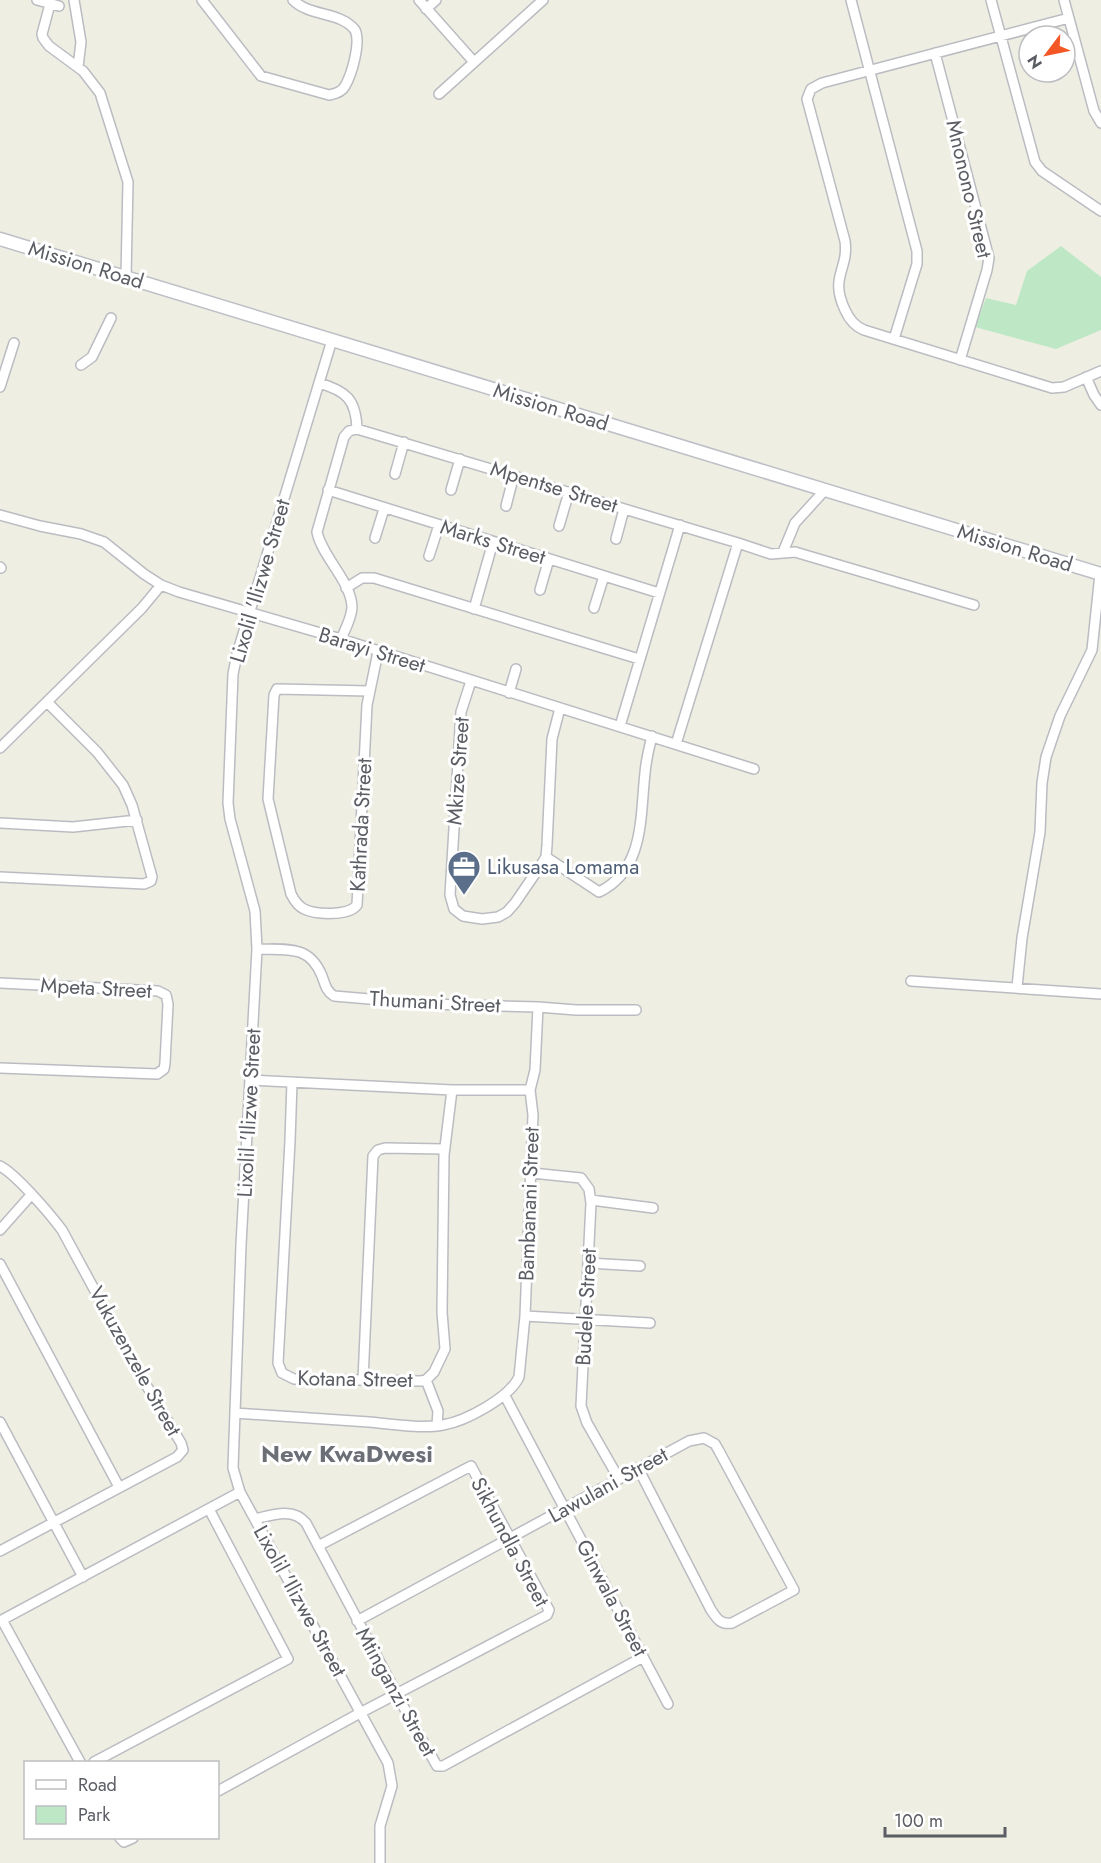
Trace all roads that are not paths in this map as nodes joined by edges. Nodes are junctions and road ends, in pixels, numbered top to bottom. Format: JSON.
{"nodes":[{"id":1,"x":37,"y":0,"type":"edge"},
{"id":2,"x":74,"y":0,"type":"edge"},
{"id":3,"x":202,"y":0,"type":"edge"},
{"id":4,"x":293,"y":0,"type":"edge"},
{"id":5,"x":419,"y":0,"type":"edge"},
{"id":6,"x":436,"y":0,"type":"edge"},
{"id":7,"x":543,"y":0,"type":"edge"},
{"id":8,"x":851,"y":0,"type":"edge"},
{"id":9,"x":992,"y":0,"type":"edge"},
{"id":10,"x":1064,"y":0,"type":"edge"},
{"id":11,"x":426,"y":9,"type":"junction"},
{"id":12,"x":1069,"y":18,"type":"junction"},
{"id":13,"x":1001,"y":35,"type":"junction"},
{"id":14,"x":935,"y":52,"type":"junction"},
{"id":15,"x":474,"y":62,"type":"junction"},
{"id":16,"x":78,"y":68,"type":"junction"},
{"id":17,"x":870,"y":70,"type":"junction"},
{"id":18,"x":439,"y":94,"type":"dead end"},
{"id":19,"x":1101,"y":123,"type":"edge"},
{"id":20,"x":1101,"y":211,"type":"edge"},
{"id":21,"x":0,"y":239,"type":"edge"},
{"id":22,"x":126,"y":277,"type":"junction"},
{"id":23,"x":111,"y":318,"type":"dead end"},
{"id":24,"x":894,"y":339,"type":"junction"},
{"id":25,"x":332,"y":340,"type":"junction"},
{"id":26,"x":14,"y":344,"type":"dead end"},
{"id":27,"x":960,"y":360,"type":"junction"},
{"id":28,"x":81,"y":365,"type":"dead end"},
{"id":29,"x":1101,"y":371,"type":"edge"},
{"id":30,"x":1086,"y":377,"type":"junction"},
{"id":31,"x":319,"y":383,"type":"junction"},
{"id":32,"x":0,"y":387,"type":"edge"},
{"id":33,"x":1101,"y":405,"type":"edge"},
{"id":34,"x":357,"y":429,"type":"junction"},
{"id":35,"x":404,"y":442,"type":"junction"},
{"id":36,"x":460,"y":459,"type":"junction"},
{"id":37,"x":394,"y":474,"type":"dead end"},
{"id":38,"x":514,"y":476,"type":"junction"},
{"id":39,"x":328,"y":490,"type":"junction"},
{"id":40,"x":451,"y":490,"type":"dead end"},
{"id":41,"x":825,"y":490,"type":"junction"},
{"id":42,"x":569,"y":492,"type":"junction"},
{"id":43,"x":506,"y":506,"type":"dead end"},
{"id":44,"x":384,"y":508,"type":"junction"},
{"id":45,"x":624,"y":509,"type":"junction"},
{"id":46,"x":0,"y":515,"type":"edge"},
{"id":47,"x":439,"y":525,"type":"junction"},
{"id":48,"x":680,"y":525,"type":"junction"},
{"id":49,"x":559,"y":526,"type":"dead end"},
{"id":50,"x":375,"y":538,"type":"dead end"},
{"id":51,"x":616,"y":539,"type":"dead end"},
{"id":52,"x":493,"y":542,"type":"junction"},
{"id":53,"x":738,"y":543,"type":"junction"},
{"id":54,"x":783,"y":552,"type":"junction"},
{"id":55,"x":429,"y":556,"type":"dead end"},
{"id":56,"x":549,"y":559,"type":"junction"},
{"id":57,"x":1100,"y":574,"type":"edge"},
{"id":58,"x":604,"y":576,"type":"junction"},
{"id":59,"x":161,"y":585,"type":"junction"},
{"id":60,"x":346,"y":588,"type":"junction"},
{"id":61,"x":540,"y":590,"type":"dead end"},
{"id":62,"x":659,"y":592,"type":"junction"},
{"id":63,"x":974,"y":605,"type":"dead end"},
{"id":64,"x":594,"y":608,"type":"dead end"},
{"id":65,"x":474,"y":609,"type":"junction"},
{"id":66,"x":249,"y":614,"type":"junction"},
{"id":67,"x":341,"y":639,"type":"junction"},
{"id":68,"x":378,"y":652,"type":"junction"},
{"id":69,"x":639,"y":659,"type":"junction"},
{"id":70,"x":516,"y":669,"type":"dead end"},
{"id":71,"x":471,"y":681,"type":"junction"},
{"id":72,"x":369,"y":692,"type":"junction"},
{"id":73,"x":509,"y":693,"type":"junction"},
{"id":74,"x":47,"y":702,"type":"junction"},
{"id":75,"x":560,"y":708,"type":"junction"},
{"id":76,"x":620,"y":726,"type":"junction"},
{"id":77,"x":652,"y":736,"type":"junction"},
{"id":78,"x":676,"y":744,"type":"junction"},
{"id":79,"x":0,"y":748,"type":"edge"},
{"id":80,"x":754,"y":769,"type":"dead end"},
{"id":81,"x":137,"y":820,"type":"junction"},
{"id":82,"x":0,"y":823,"type":"edge"},
{"id":83,"x":546,"y":857,"type":"junction"},
{"id":84,"x":0,"y":878,"type":"edge"},
{"id":85,"x":257,"y":949,"type":"junction"},
{"id":86,"x":911,"y":981,"type":"dead end"},
{"id":87,"x":0,"y":983,"type":"edge"},
{"id":88,"x":1017,"y":987,"type":"junction"},
{"id":89,"x":1101,"y":994,"type":"edge"},
{"id":90,"x":538,"y":1007,"type":"junction"},
{"id":91,"x":636,"y":1011,"type":"dead end"},
{"id":92,"x":0,"y":1068,"type":"edge"},
{"id":93,"x":250,"y":1080,"type":"junction"},
{"id":94,"x":292,"y":1082,"type":"junction"},
{"id":95,"x":452,"y":1090,"type":"junction"},
{"id":96,"x":530,"y":1090,"type":"junction"},
{"id":97,"x":444,"y":1149,"type":"junction"},
{"id":98,"x":0,"y":1167,"type":"edge"},
{"id":99,"x":532,"y":1173,"type":"junction"},
{"id":100,"x":31,"y":1195,"type":"junction"},
{"id":101,"x":591,"y":1200,"type":"junction"},
{"id":102,"x":653,"y":1208,"type":"dead end"},
{"id":103,"x":0,"y":1230,"type":"edge"},
{"id":104,"x":588,"y":1263,"type":"junction"},
{"id":105,"x":0,"y":1264,"type":"edge"},
{"id":106,"x":640,"y":1266,"type":"dead end"},
{"id":107,"x":525,"y":1316,"type":"junction"},
{"id":108,"x":586,"y":1318,"type":"junction"},
{"id":109,"x":650,"y":1323,"type":"dead end"},
{"id":110,"x":363,"y":1380,"type":"junction"},
{"id":111,"x":426,"y":1380,"type":"junction"},
{"id":112,"x":505,"y":1396,"type":"junction"},
{"id":113,"x":235,"y":1413,"type":"junction"},
{"id":114,"x":0,"y":1422,"type":"edge"},
{"id":115,"x":437,"y":1425,"type":"junction"},
{"id":116,"x":638,"y":1468,"type":"junction"},
{"id":117,"x":619,"y":1479,"type":"junction"},
{"id":118,"x":119,"y":1487,"type":"junction"},
{"id":119,"x":240,"y":1492,"type":"junction"},
{"id":120,"x":209,"y":1509,"type":"junction"},
{"id":121,"x":565,"y":1509,"type":"junction"},
{"id":122,"x":255,"y":1519,"type":"junction"},
{"id":123,"x":54,"y":1522,"type":"junction"},
{"id":124,"x":510,"y":1539,"type":"junction"},
{"id":125,"x":318,"y":1546,"type":"junction"},
{"id":126,"x":0,"y":1551,"type":"edge"},
{"id":127,"x":83,"y":1577,"type":"junction"},
{"id":128,"x":1,"y":1621,"type":"edge"},
{"id":129,"x":357,"y":1621,"type":"junction"},
{"id":130,"x":643,"y":1657,"type":"junction"},
{"id":131,"x":396,"y":1694,"type":"junction"},
{"id":132,"x":668,"y":1704,"type":"dead end"},
{"id":133,"x":360,"y":1713,"type":"junction"},
{"id":134,"x":79,"y":1761,"type":"edge"},
{"id":135,"x":96,"y":1761,"type":"edge"},
{"id":136,"x":219,"y":1790,"type":"edge"},
{"id":137,"x":380,"y":1863,"type":"edge"}],
"edges":[{"from":1,"to":16,"type":"street"},
{"from":2,"to":16,"type":"street"},
{"from":3,"to":4,"type":"street"},
{"from":5,"to":11,"type":"street"},
{"from":6,"to":11,"type":"street"},
{"from":7,"to":15,"type":"street"},
{"from":8,"to":17,"type":"street"},
{"from":9,"to":13,"type":"street"},
{"from":10,"to":12,"type":"street"},
{"from":11,"to":15,"type":"street"},
{"from":12,"to":13,"type":"street"},
{"from":12,"to":19,"type":"street"},
{"from":13,"to":14,"type":"street"},
{"from":13,"to":20,"type":"street"},
{"from":14,"to":17,"type":"street"},
{"from":14,"to":27,"type":"street","name":"Mnonono Street"},
{"from":15,"to":18,"type":"street"},
{"from":16,"to":22,"type":"street"},
{"from":17,"to":24,"type":"street"},
{"from":17,"to":24,"type":"street"},
{"from":21,"to":22,"type":"street","name":"Mission Road"},
{"from":22,"to":25,"type":"street","name":"Mission Road"},
{"from":23,"to":28,"type":"street"},
{"from":24,"to":27,"type":"street"},
{"from":25,"to":31,"type":"street","name":"Lixolil 'Ilizwe Street"},
{"from":25,"to":41,"type":"street","name":"Mission Road"},
{"from":26,"to":32,"type":"street"},
{"from":27,"to":30,"type":"street"},
{"from":29,"to":30,"type":"street"},
{"from":30,"to":33,"type":"street"},
{"from":31,"to":34,"type":"street"},
{"from":31,"to":66,"type":"street","name":"Lixolil 'Ilizwe Street"},
{"from":34,"to":35,"type":"street","name":"Mpentse Street"},
{"from":34,"to":39,"type":"street"},
{"from":35,"to":36,"type":"street","name":"Mpentse Street"},
{"from":35,"to":37,"type":"street"},
{"from":36,"to":38,"type":"street","name":"Mpentse Street"},
{"from":36,"to":40,"type":"street"},
{"from":38,"to":42,"type":"street","name":"Mpentse Street"},
{"from":38,"to":43,"type":"street"},
{"from":39,"to":44,"type":"street","name":"Marks Street"},
{"from":39,"to":60,"type":"street"},
{"from":41,"to":54,"type":"street"},
{"from":41,"to":57,"type":"street","name":"Mission Road"},
{"from":42,"to":45,"type":"street","name":"Mpentse Street"},
{"from":42,"to":49,"type":"street"},
{"from":44,"to":47,"type":"street","name":"Marks Street"},
{"from":44,"to":50,"type":"street"},
{"from":45,"to":48,"type":"street","name":"Mpentse Street"},
{"from":45,"to":51,"type":"street"},
{"from":46,"to":59,"type":"street","name":"Barayi Street"},
{"from":47,"to":52,"type":"street","name":"Marks Street"},
{"from":47,"to":55,"type":"street"},
{"from":48,"to":53,"type":"street","name":"Mpentse Street"},
{"from":48,"to":62,"type":"street"},
{"from":52,"to":56,"type":"street","name":"Marks Street"},
{"from":52,"to":65,"type":"street"},
{"from":53,"to":54,"type":"street","name":"Mpentse Street"},
{"from":53,"to":78,"type":"street"},
{"from":54,"to":63,"type":"street","name":"Mpentse Street"},
{"from":56,"to":58,"type":"street","name":"Marks Street"},
{"from":56,"to":61,"type":"street"},
{"from":57,"to":88,"type":"street"},
{"from":58,"to":62,"type":"street","name":"Marks Street"},
{"from":58,"to":64,"type":"street"},
{"from":59,"to":66,"type":"street","name":"Barayi Street"},
{"from":59,"to":74,"type":"street"},
{"from":60,"to":65,"type":"street"},
{"from":60,"to":67,"type":"street"},
{"from":62,"to":69,"type":"street"},
{"from":65,"to":69,"type":"street"},
{"from":66,"to":67,"type":"street","name":"Barayi Street"},
{"from":66,"to":85,"type":"street","name":"Lixolil 'Ilizwe Street"},
{"from":67,"to":68,"type":"street","name":"Barayi Street"},
{"from":68,"to":71,"type":"street","name":"Barayi Street"},
{"from":68,"to":72,"type":"street","name":"Kathrada Street"},
{"from":69,"to":76,"type":"street"},
{"from":70,"to":73,"type":"street"},
{"from":71,"to":73,"type":"street","name":"Barayi Street"},
{"from":71,"to":83,"type":"street","name":"Mkize Street"},
{"from":72,"to":72,"type":"street","name":"Kathrada Street"},
{"from":73,"to":75,"type":"street","name":"Barayi Street"},
{"from":74,"to":79,"type":"street"},
{"from":74,"to":81,"type":"street"},
{"from":75,"to":76,"type":"street","name":"Barayi Street"},
{"from":75,"to":83,"type":"street"},
{"from":76,"to":77,"type":"street","name":"Barayi Street"},
{"from":77,"to":78,"type":"street","name":"Barayi Street"},
{"from":77,"to":83,"type":"street"},
{"from":78,"to":80,"type":"street","name":"Barayi Street"},
{"from":81,"to":82,"type":"street"},
{"from":81,"to":84,"type":"street"},
{"from":85,"to":90,"type":"street","name":"Thumani Street"},
{"from":85,"to":93,"type":"street","name":"Lixolil 'Ilizwe Street"},
{"from":86,"to":88,"type":"street"},
{"from":87,"to":92,"type":"street","name":"Mpeta Street"},
{"from":88,"to":89,"type":"street"},
{"from":90,"to":91,"type":"street","name":"Thumani Street"},
{"from":90,"to":96,"type":"street","name":"Bambanani Street"},
{"from":93,"to":94,"type":"street"},
{"from":93,"to":113,"type":"street","name":"Lixolil 'Ilizwe Street"},
{"from":94,"to":95,"type":"street"},
{"from":94,"to":110,"type":"street","name":"Kotana Street"},
{"from":95,"to":96,"type":"street"},
{"from":95,"to":97,"type":"street","name":"Kotana Street"},
{"from":96,"to":99,"type":"street","name":"Bambanani Street"},
{"from":97,"to":110,"type":"street"},
{"from":97,"to":111,"type":"street","name":"Kotana Street"},
{"from":98,"to":100,"type":"street","name":"Vukuzenzele Street"},
{"from":99,"to":101,"type":"street"},
{"from":99,"to":107,"type":"street","name":"Bambanani Street"},
{"from":100,"to":103,"type":"street"},
{"from":100,"to":118,"type":"street","name":"Vukuzenzele Street"},
{"from":101,"to":102,"type":"street"},
{"from":101,"to":104,"type":"street","name":"Budele Street"},
{"from":104,"to":106,"type":"street"},
{"from":104,"to":108,"type":"street","name":"Budele Street"},
{"from":105,"to":118,"type":"street"},
{"from":107,"to":108,"type":"street"},
{"from":107,"to":112,"type":"street","name":"Bambanani Street"},
{"from":108,"to":109,"type":"street"},
{"from":108,"to":117,"type":"street","name":"Budele Street"},
{"from":110,"to":111,"type":"street","name":"Kotana Street"},
{"from":111,"to":115,"type":"street"},
{"from":112,"to":115,"type":"street"},
{"from":112,"to":121,"type":"street","name":"Ginwala Street"},
{"from":113,"to":115,"type":"street"},
{"from":113,"to":119,"type":"street","name":"Lixolil 'Ilizwe Street"},
{"from":114,"to":123,"type":"street"},
{"from":116,"to":116,"type":"street","name":"Lawulani Street"},
{"from":116,"to":117,"type":"street","name":"Lawulani Street"},
{"from":117,"to":121,"type":"street","name":"Lawulani Street"},
{"from":118,"to":123,"type":"street","name":"Vukuzenzele Street"},
{"from":119,"to":120,"type":"street"},
{"from":119,"to":122,"type":"street","name":"Lixolil 'Ilizwe Street"},
{"from":120,"to":127,"type":"street"},
{"from":120,"to":135,"type":"street"},
{"from":121,"to":124,"type":"street","name":"Lawulani Street"},
{"from":121,"to":130,"type":"street","name":"Ginwala Street"},
{"from":122,"to":125,"type":"street","name":"Mtinganzi Street"},
{"from":122,"to":133,"type":"street","name":"Lixolil 'Ilizwe Street"},
{"from":123,"to":126,"type":"street","name":"Vukuzenzele Street"},
{"from":123,"to":127,"type":"street"},
{"from":124,"to":125,"type":"street","name":"Sikhundla Street"},
{"from":124,"to":129,"type":"street","name":"Lawulani Street"},
{"from":124,"to":131,"type":"street","name":"Sikhundla Street"},
{"from":125,"to":129,"type":"street","name":"Mtinganzi Street"},
{"from":127,"to":128,"type":"street"},
{"from":128,"to":134,"type":"street"},
{"from":129,"to":131,"type":"street","name":"Mtinganzi Street"},
{"from":130,"to":131,"type":"street","name":"Mtinganzi Street"},
{"from":130,"to":132,"type":"street","name":"Ginwala Street"},
{"from":131,"to":133,"type":"street","name":"Sikhundla Street"},
{"from":133,"to":136,"type":"street","name":"Sikhundla Street"},
{"from":133,"to":137,"type":"street","name":"Lixolil 'Ilizwe Street"}]}
